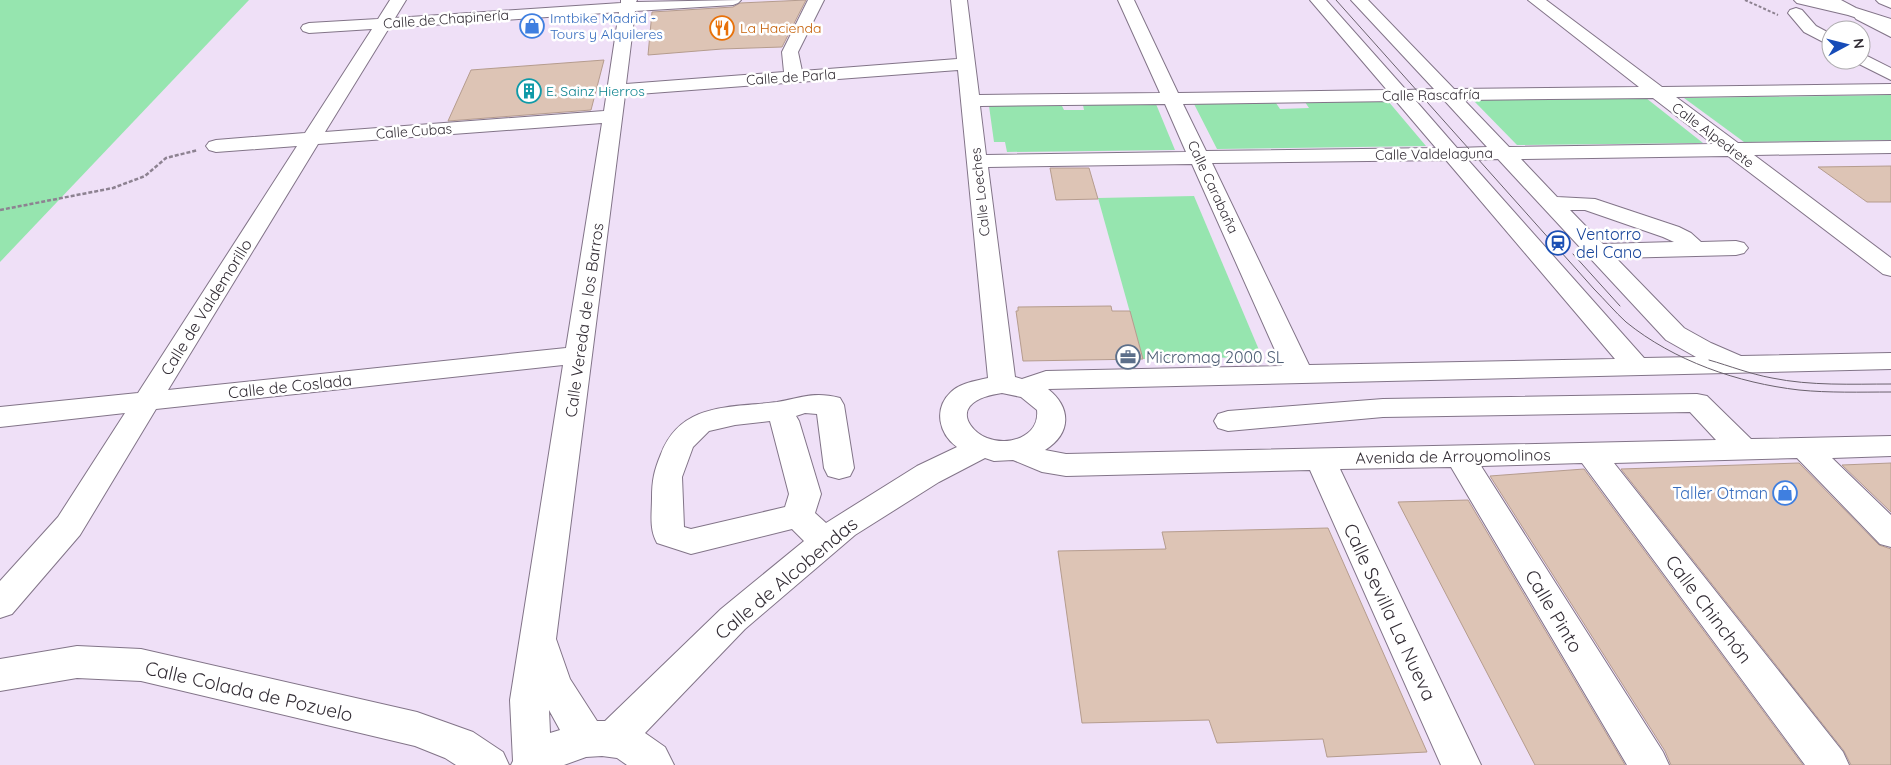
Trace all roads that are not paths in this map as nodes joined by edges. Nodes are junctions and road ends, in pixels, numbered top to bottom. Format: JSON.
{"nodes":[{"id":1,"x":398,"y":0,"type":"edge"},
{"id":2,"x":725,"y":0,"type":"edge"},
{"id":3,"x":816,"y":0,"type":"edge"},
{"id":4,"x":959,"y":0,"type":"edge"},
{"id":5,"x":1126,"y":0,"type":"edge"},
{"id":6,"x":1318,"y":0,"type":"edge"},
{"id":7,"x":1359,"y":0,"type":"edge"},
{"id":8,"x":1536,"y":0,"type":"edge"},
{"id":9,"x":1829,"y":0,"type":"edge"},
{"id":10,"x":1884,"y":0,"type":"edge"},
{"id":11,"x":629,"y":3,"type":"edge"},
{"id":12,"x":1891,"y":4,"type":"edge"},
{"id":13,"x":1799,"y":6,"type":"edge"},
{"id":14,"x":1859,"y":9,"type":"edge"},
{"id":15,"x":384,"y":23,"type":"junction"},
{"id":16,"x":1890,"y":23,"type":"edge"},
{"id":17,"x":309,"y":28,"type":"dead end"},
{"id":18,"x":1821,"y":35,"type":"edge"},
{"id":19,"x":966,"y":64,"type":"junction"},
{"id":20,"x":1871,"y":64,"type":"edge"},
{"id":21,"x":1891,"y":75,"type":"edge"},
{"id":22,"x":794,"y":77,"type":"junction"},
{"id":23,"x":1891,"y":89,"type":"edge"},
{"id":24,"x":617,"y":90,"type":"junction"},
{"id":25,"x":1657,"y":92,"type":"junction"},
{"id":26,"x":1401,"y":95,"type":"junction"},
{"id":27,"x":1448,"y":95,"type":"junction"},
{"id":28,"x":1172,"y":98,"type":"junction"},
{"id":29,"x":970,"y":100,"type":"junction"},
{"id":30,"x":613,"y":116,"type":"junction"},
{"id":31,"x":312,"y":139,"type":"junction"},
{"id":32,"x":216,"y":146,"type":"road end"},
{"id":33,"x":1891,"y":147,"type":"edge"},
{"id":34,"x":1733,"y":149,"type":"junction"},
{"id":35,"x":1504,"y":153,"type":"junction"},
{"id":36,"x":1452,"y":154,"type":"junction"},
{"id":37,"x":1199,"y":157,"type":"junction"},
{"id":38,"x":977,"y":161,"type":"junction"},
{"id":39,"x":1551,"y":203,"type":"junction"},
{"id":40,"x":1736,"y":248,"type":"dead end"},
{"id":41,"x":1695,"y":249,"type":"junction"},
{"id":42,"x":1597,"y":251,"type":"junction"},
{"id":43,"x":1891,"y":269,"type":"edge"},
{"id":44,"x":579,"y":355,"type":"junction"},
{"id":45,"x":1891,"y":361,"type":"edge"},
{"id":46,"x":1750,"y":364,"type":"junction"},
{"id":47,"x":1637,"y":367,"type":"junction"},
{"id":48,"x":1299,"y":374,"type":"junction"},
{"id":49,"x":1012,"y":386,"type":"junction"},
{"id":50,"x":146,"y":402,"type":"junction"},
{"id":51,"x":778,"y":411,"type":"junction"},
{"id":52,"x":0,"y":417,"type":"edge"},
{"id":53,"x":1274,"y":419,"type":"junction"},
{"id":54,"x":1228,"y":421,"type":"dead end"},
{"id":55,"x":1891,"y":446,"type":"edge"},
{"id":56,"x":980,"y":448,"type":"junction"},
{"id":57,"x":1804,"y":448,"type":"junction"},
{"id":58,"x":1016,"y":450,"type":"junction"},
{"id":59,"x":1743,"y":450,"type":"junction"},
{"id":60,"x":1590,"y":453,"type":"junction"},
{"id":61,"x":1460,"y":456,"type":"junction"},
{"id":62,"x":1305,"y":460,"type":"junction"},
{"id":63,"x":839,"y":468,"type":"dead end"},
{"id":64,"x":798,"y":516,"type":"junction"},
{"id":65,"x":1891,"y":535,"type":"edge"},
{"id":66,"x":825,"y":542,"type":"junction"},
{"id":67,"x":0,"y":604,"type":"edge"},
{"id":68,"x":539,"y":640,"type":"junction"},
{"id":69,"x":0,"y":675,"type":"edge"},
{"id":70,"x":600,"y":739,"type":"junction"},
{"id":71,"x":532,"y":764,"type":"edge"},
{"id":72,"x":656,"y":764,"type":"edge"},
{"id":73,"x":489,"y":765,"type":"edge"},
{"id":74,"x":1461,"y":765,"type":"edge"},
{"id":75,"x":1649,"y":765,"type":"edge"},
{"id":76,"x":1829,"y":765,"type":"edge"}],
"edges":[{"from":1,"to":15,"type":"main road","name":"Calle de Valdemorillo"},
{"from":2,"to":11,"type":"main road","name":"Calle de Chapinería"},
{"from":3,"to":22,"type":"main road"},
{"from":4,"to":19,"type":"main road","name":"Calle Loeches"},
{"from":5,"to":28,"type":"main road","name":"Calle Carabaña"},
{"from":6,"to":26,"type":"main road"},
{"from":7,"to":27,"type":"main road"},
{"from":8,"to":25,"type":"main road","name":"Calle Alpedrete"},
{"from":9,"to":14,"type":"main road"},
{"from":10,"to":12,"type":"main road"},
{"from":11,"to":15,"type":"main road","name":"Calle de Chapinería"},
{"from":11,"to":24,"type":"main road","name":"Calle Vereda de los Barros"},
{"from":13,"to":14,"type":"main road"},
{"from":13,"to":18,"type":"main road"},
{"from":14,"to":16,"type":"main road"},
{"from":15,"to":17,"type":"main road","name":"Calle de Chapinería"},
{"from":15,"to":31,"type":"main road","name":"Calle de Valdemorillo"},
{"from":19,"to":22,"type":"main road","name":"Calle de Parla"},
{"from":19,"to":29,"type":"main road","name":"Calle Loeches"},
{"from":20,"to":21,"type":"main road"},
{"from":22,"to":24,"type":"main road","name":"Calle de Parla"},
{"from":23,"to":25,"type":"main road","name":"Calle Rascafría"},
{"from":24,"to":30,"type":"main road","name":"Calle Vereda de los Barros"},
{"from":25,"to":27,"type":"main road","name":"Calle Rascafría"},
{"from":25,"to":34,"type":"main road","name":"Calle Alpedrete"},
{"from":26,"to":27,"type":"main road","name":"Calle Rascafría"},
{"from":26,"to":28,"type":"main road","name":"Calle Rascafría"},
{"from":26,"to":36,"type":"main road"},
{"from":27,"to":35,"type":"main road"},
{"from":28,"to":29,"type":"main road","name":"Calle Rascafría"},
{"from":28,"to":37,"type":"main road","name":"Calle Carabaña"},
{"from":29,"to":38,"type":"main road","name":"Calle Loeches"},
{"from":30,"to":31,"type":"main road","name":"Calle Cubas"},
{"from":30,"to":44,"type":"main road","name":"Calle Vereda de los Barros"},
{"from":31,"to":32,"type":"main road","name":"Calle Cubas"},
{"from":31,"to":50,"type":"main road","name":"Calle de Valdemorillo"},
{"from":33,"to":34,"type":"main road","name":"Calle Valdelaguna"},
{"from":34,"to":35,"type":"main road","name":"Calle Valdelaguna"},
{"from":34,"to":43,"type":"main road","name":"Calle Alpedrete"},
{"from":35,"to":36,"type":"main road","name":"Calle Valdelaguna"},
{"from":35,"to":39,"type":"main road"},
{"from":36,"to":37,"type":"main road","name":"Calle Valdelaguna"},
{"from":36,"to":47,"type":"main road"},
{"from":37,"to":38,"type":"main road","name":"Calle Valdelaguna"},
{"from":37,"to":48,"type":"main road","name":"Calle Carabaña"},
{"from":38,"to":49,"type":"main road","name":"Calle Loeches"},
{"from":39,"to":41,"type":"main road"},
{"from":39,"to":42,"type":"main road"},
{"from":40,"to":41,"type":"main road"},
{"from":41,"to":42,"type":"main road"},
{"from":42,"to":46,"type":"main road"},
{"from":44,"to":50,"type":"main road","name":"Calle de Coslada"},
{"from":44,"to":68,"type":"main road","name":"Calle Vereda de los Barros"},
{"from":45,"to":46,"type":"main road"},
{"from":46,"to":47,"type":"main road"},
{"from":47,"to":48,"type":"main road"},
{"from":48,"to":49,"type":"main road"},
{"from":49,"to":56,"type":"main road"},
{"from":49,"to":58,"type":"main road"},
{"from":50,"to":52,"type":"main road","name":"Calle de Coslada"},
{"from":50,"to":67,"type":"main road","name":"Calle de Valdemorillo"},
{"from":51,"to":63,"type":"main road"},
{"from":51,"to":64,"type":"main road"},
{"from":51,"to":64,"type":"main road"},
{"from":53,"to":54,"type":"main road"},
{"from":53,"to":59,"type":"main road"},
{"from":53,"to":62,"type":"main road","name":"Calle Sevilla La Nueva"},
{"from":55,"to":57,"type":"main road","name":"Avenida de Arroyomolinos"},
{"from":56,"to":58,"type":"main road"},
{"from":56,"to":66,"type":"main road","name":"Calle de Alcobendas"},
{"from":57,"to":59,"type":"main road","name":"Avenida de Arroyomolinos"},
{"from":57,"to":65,"type":"main road"},
{"from":58,"to":62,"type":"main road","name":"Avenida de Arroyomolinos"},
{"from":59,"to":60,"type":"main road","name":"Avenida de Arroyomolinos"},
{"from":60,"to":61,"type":"main road","name":"Avenida de Arroyomolinos"},
{"from":60,"to":76,"type":"main road","name":"Calle Chinchón"},
{"from":61,"to":62,"type":"main road","name":"Avenida de Arroyomolinos"},
{"from":61,"to":75,"type":"main road","name":"Calle Pinto"},
{"from":62,"to":74,"type":"main road","name":"Calle Sevilla La Nueva"},
{"from":64,"to":66,"type":"main road"},
{"from":66,"to":70,"type":"main road","name":"Calle de Alcobendas"},
{"from":68,"to":70,"type":"main road","name":"Calle Vereda de los Barros"},
{"from":68,"to":71,"type":"main road","name":"Calle Vereda de los Barros"},
{"from":69,"to":73,"type":"main road","name":"Calle Colada de Pozuelo"},
{"from":70,"to":71,"type":"main road"},
{"from":70,"to":72,"type":"main road"}]}
